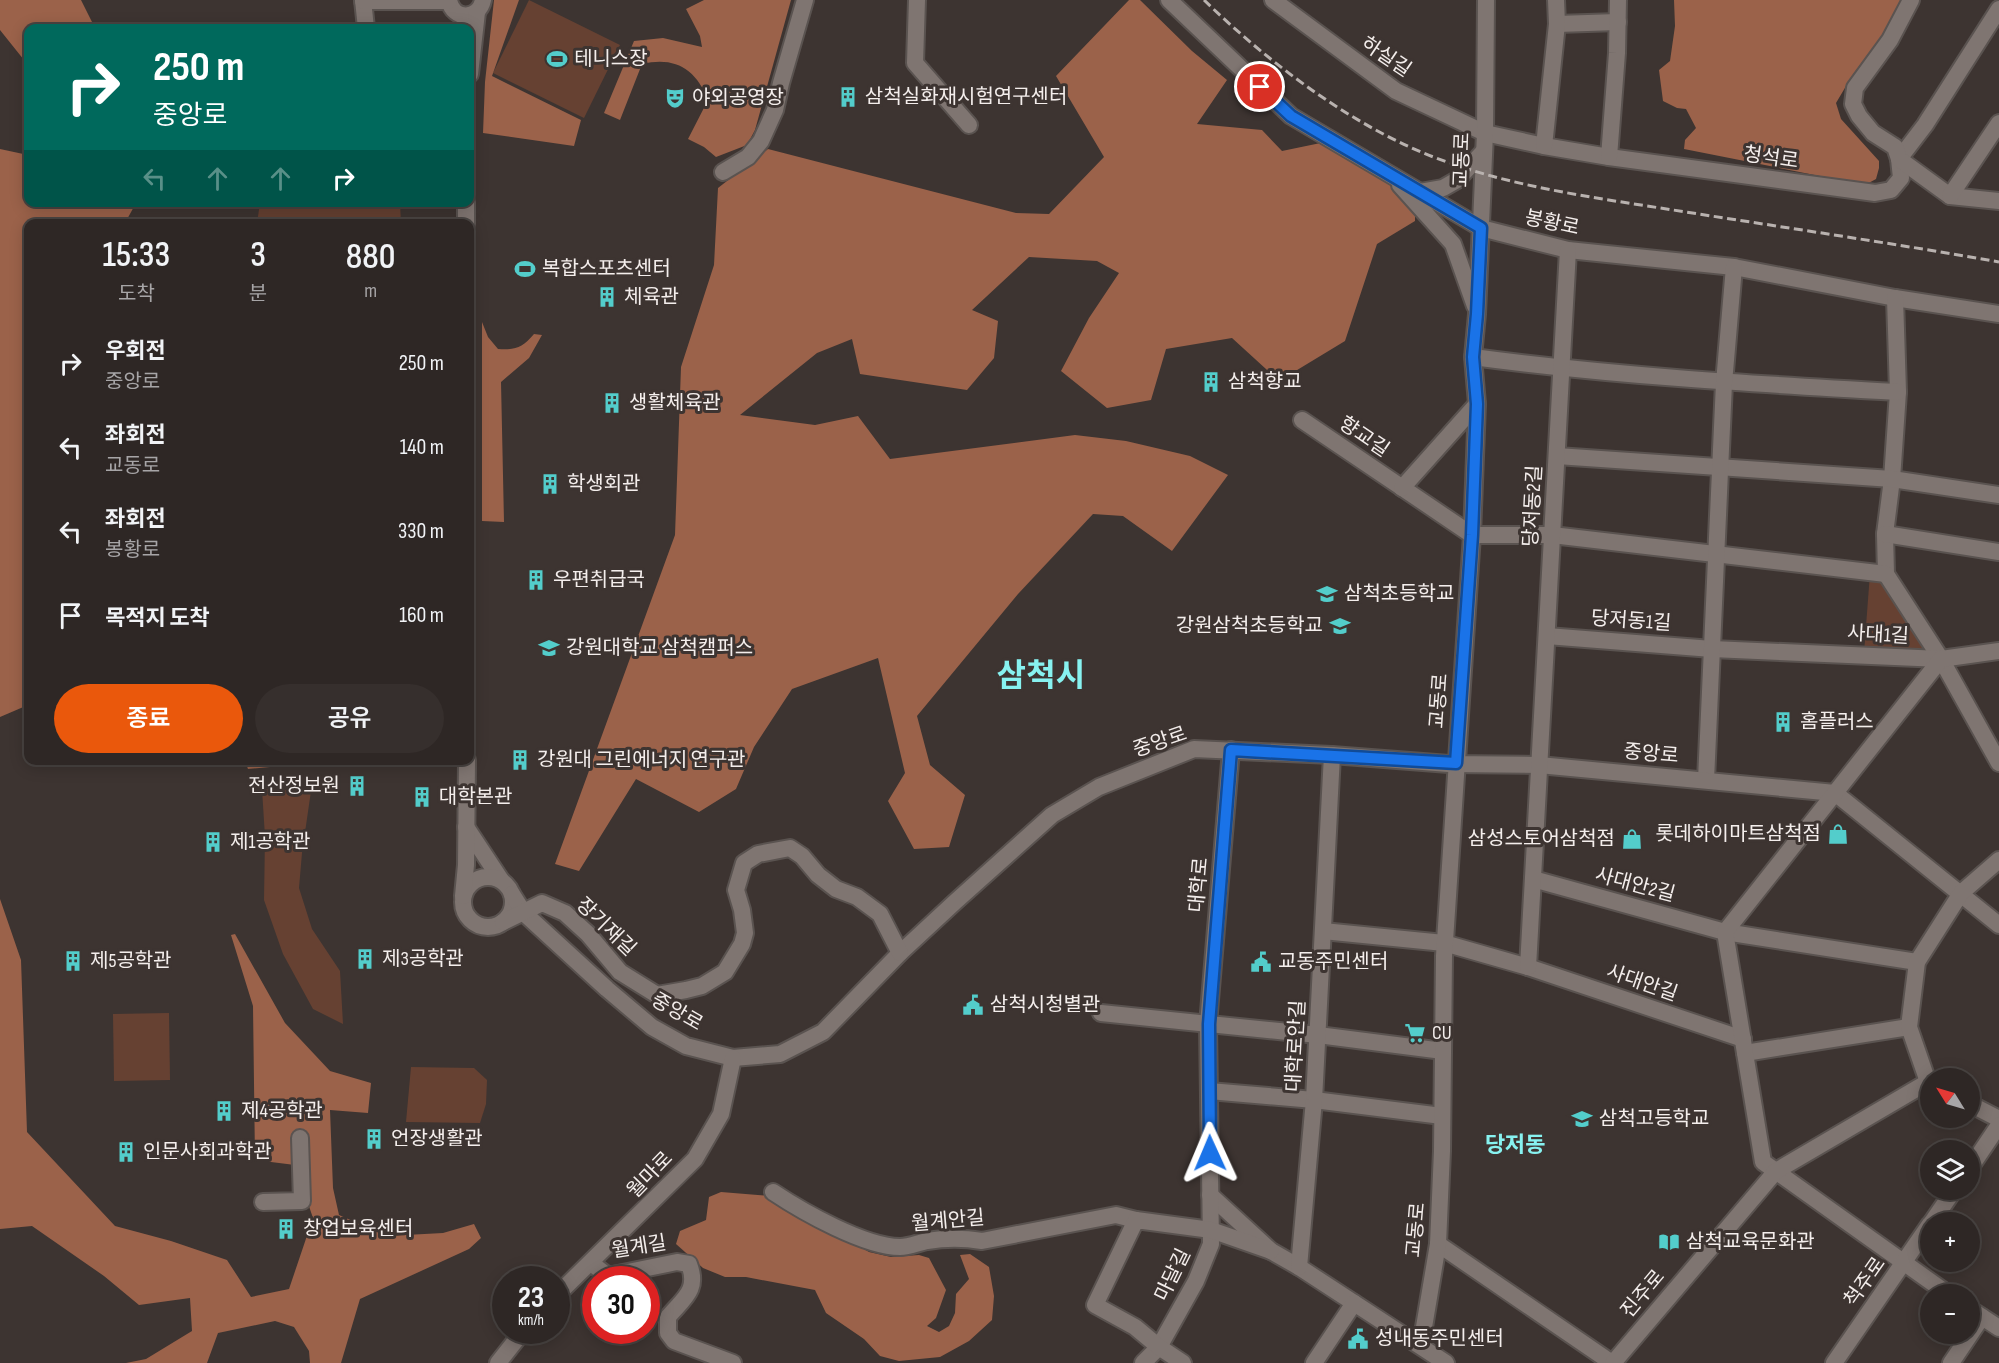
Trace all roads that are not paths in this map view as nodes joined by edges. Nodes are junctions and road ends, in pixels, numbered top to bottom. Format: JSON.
{"nodes":[{"id":1,"x":363,"y":0,"type":"edge"},
{"id":2,"x":805,"y":0,"type":"edge"},
{"id":3,"x":917,"y":0,"type":"edge"},
{"id":4,"x":1169,"y":0,"type":"edge"},
{"id":5,"x":1273,"y":0,"type":"edge"},
{"id":6,"x":1486,"y":0,"type":"edge"},
{"id":7,"x":1556,"y":0,"type":"edge"},
{"id":8,"x":1618,"y":0,"type":"edge"},
{"id":9,"x":1911,"y":0,"type":"edge"},
{"id":10,"x":450,"y":4,"type":"edge"},
{"id":11,"x":480,"y":6,"type":"edge"},
{"id":12,"x":1999,"y":9,"type":"edge"},
{"id":13,"x":1618,"y":22,"type":"junction"},
{"id":14,"x":366,"y":24,"type":"edge"},
{"id":15,"x":455,"y":24,"type":"edge"},
{"id":16,"x":1557,"y":24,"type":"junction"},
{"id":17,"x":474,"y":47,"type":"edge"},
{"id":18,"x":1999,"y":123,"type":"edge"},
{"id":19,"x":969,"y":125,"type":"dead end"},
{"id":20,"x":1485,"y":133,"type":"junction"},
{"id":21,"x":1544,"y":146,"type":"junction"},
{"id":22,"x":1484,"y":151,"type":"junction"},
{"id":23,"x":1610,"y":157,"type":"junction"},
{"id":24,"x":1899,"y":159,"type":"junction"},
{"id":25,"x":723,"y":172,"type":"dead end"},
{"id":26,"x":1391,"y":175,"type":"junction"},
{"id":27,"x":1420,"y":192,"type":"junction"},
{"id":28,"x":1950,"y":196,"type":"junction"},
{"id":29,"x":1999,"y":201,"type":"edge"},
{"id":30,"x":1481,"y":228,"type":"junction"},
{"id":31,"x":1568,"y":250,"type":"junction"},
{"id":32,"x":1734,"y":267,"type":"junction"},
{"id":33,"x":1895,"y":298,"type":"junction"},
{"id":34,"x":1477,"y":314,"type":"junction"},
{"id":35,"x":1999,"y":314,"type":"edge"},
{"id":36,"x":1473,"y":357,"type":"junction"},
{"id":37,"x":1562,"y":369,"type":"junction"},
{"id":38,"x":1724,"y":383,"type":"junction"},
{"id":39,"x":1898,"y":392,"type":"junction"},
{"id":40,"x":1477,"y":404,"type":"junction"},
{"id":41,"x":1302,"y":420,"type":"dead end"},
{"id":42,"x":1557,"y":456,"type":"junction"},
{"id":43,"x":1720,"y":467,"type":"junction"},
{"id":44,"x":1892,"y":479,"type":"junction"},
{"id":45,"x":1402,"y":488,"type":"junction"},
{"id":46,"x":1999,"y":495,"type":"edge"},
{"id":47,"x":1885,"y":534,"type":"junction"},
{"id":48,"x":1472,"y":535,"type":"junction"},
{"id":49,"x":1552,"y":535,"type":"junction"},
{"id":50,"x":1999,"y":552,"type":"edge"},
{"id":51,"x":1716,"y":555,"type":"junction"},
{"id":52,"x":1886,"y":574,"type":"junction"},
{"id":53,"x":1547,"y":636,"type":"junction"},
{"id":54,"x":1712,"y":649,"type":"junction"},
{"id":55,"x":1999,"y":651,"type":"edge"},
{"id":56,"x":1941,"y":659,"type":"junction"},
{"id":57,"x":1231,"y":750,"type":"junction"},
{"id":58,"x":1332,"y":755,"type":"junction"},
{"id":59,"x":1456,"y":763,"type":"junction"},
{"id":60,"x":1999,"y":763,"type":"edge"},
{"id":61,"x":467,"y":765,"type":"edge"},
{"id":62,"x":1539,"y":765,"type":"junction"},
{"id":63,"x":1706,"y":780,"type":"junction"},
{"id":64,"x":1835,"y":793,"type":"junction"},
{"id":65,"x":466,"y":827,"type":"junction"},
{"id":66,"x":1999,"y":860,"type":"edge"},
{"id":67,"x":1533,"y":879,"type":"junction"},
{"id":68,"x":501,"y":880,"type":"junction"},
{"id":69,"x":1961,"y":893,"type":"junction"},
{"id":70,"x":512,"y":894,"type":"junction"},
{"id":71,"x":463,"y":896,"type":"junction"},
{"id":72,"x":524,"y":913,"type":"junction"},
{"id":73,"x":503,"y":922,"type":"junction"},
{"id":74,"x":1999,"y":925,"type":"edge"},
{"id":75,"x":1323,"y":931,"type":"junction"},
{"id":76,"x":1725,"y":932,"type":"junction"},
{"id":77,"x":1444,"y":943,"type":"junction"},
{"id":78,"x":900,"y":953,"type":"junction"},
{"id":79,"x":1917,"y":962,"type":"junction"},
{"id":80,"x":1528,"y":967,"type":"junction"},
{"id":81,"x":1101,"y":1013,"type":"dead end"},
{"id":82,"x":1209,"y":1024,"type":"junction"},
{"id":83,"x":1909,"y":1027,"type":"junction"},
{"id":84,"x":1318,"y":1035,"type":"junction"},
{"id":85,"x":1744,"y":1046,"type":"junction"},
{"id":86,"x":1443,"y":1051,"type":"junction"},
{"id":87,"x":733,"y":1058,"type":"junction"},
{"id":88,"x":1924,"y":1068,"type":"edge"},
{"id":89,"x":1920,"y":1088,"type":"edge"},
{"id":90,"x":1209,"y":1091,"type":"junction"},
{"id":91,"x":1314,"y":1100,"type":"junction"},
{"id":92,"x":1980,"y":1109,"type":"edge"},
{"id":93,"x":1442,"y":1116,"type":"junction"},
{"id":94,"x":1999,"y":1119,"type":"edge"},
{"id":95,"x":1999,"y":1125,"type":"edge"},
{"id":96,"x":300,"y":1138,"type":"dead end"},
{"id":97,"x":1980,"y":1153,"type":"edge"},
{"id":98,"x":1776,"y":1171,"type":"junction"},
{"id":99,"x":773,"y":1192,"type":"dead end"},
{"id":100,"x":1210,"y":1195,"type":"junction"},
{"id":101,"x":263,"y":1202,"type":"dead end"},
{"id":102,"x":1136,"y":1220,"type":"junction"},
{"id":103,"x":1211,"y":1230,"type":"junction"},
{"id":104,"x":1920,"y":1239,"type":"edge"},
{"id":105,"x":1438,"y":1244,"type":"junction"},
{"id":106,"x":1271,"y":1251,"type":"junction"},
{"id":107,"x":591,"y":1263,"type":"junction"},
{"id":108,"x":1903,"y":1264,"type":"junction"},
{"id":109,"x":1299,"y":1267,"type":"junction"},
{"id":110,"x":570,"y":1283,"type":"edge"},
{"id":111,"x":1933,"y":1284,"type":"edge"},
{"id":112,"x":1354,"y":1303,"type":"junction"},
{"id":113,"x":1980,"y":1315,"type":"edge"},
{"id":114,"x":1999,"y":1327,"type":"edge"},
{"id":115,"x":514,"y":1344,"type":"edge"},
{"id":116,"x":1961,"y":1344,"type":"edge"},
{"id":117,"x":1421,"y":1346,"type":"junction"},
{"id":118,"x":1159,"y":1347,"type":"junction"},
{"id":119,"x":498,"y":1363,"type":"edge"},
{"id":120,"x":733,"y":1363,"type":"edge"},
{"id":121,"x":1143,"y":1363,"type":"edge"},
{"id":122,"x":1183,"y":1363,"type":"edge"},
{"id":123,"x":1314,"y":1363,"type":"edge"},
{"id":124,"x":1446,"y":1363,"type":"edge"},
{"id":125,"x":1612,"y":1363,"type":"edge"},
{"id":126,"x":1834,"y":1363,"type":"edge"},
{"id":127,"x":1952,"y":1363,"type":"edge"}],
"edges":[{"from":1,"to":10,"type":"street"},
{"from":1,"to":14,"type":"street"},
{"from":2,"to":25,"type":"street"},
{"from":3,"to":19,"type":"street"},
{"from":4,"to":26,"type":"street","name":"봉황로"},
{"from":5,"to":20,"type":"street","name":"하실길"},
{"from":6,"to":20,"type":"street","name":"교동로"},
{"from":7,"to":16,"type":"street"},
{"from":8,"to":13,"type":"street"},
{"from":9,"to":24,"type":"street"},
{"from":10,"to":11,"type":"street"},
{"from":10,"to":15,"type":"street"},
{"from":11,"to":17,"type":"street"},
{"from":12,"to":24,"type":"street","name":"청석로"},
{"from":13,"to":16,"type":"street"},
{"from":13,"to":23,"type":"street"},
{"from":16,"to":21,"type":"street"},
{"from":18,"to":28,"type":"street"},
{"from":20,"to":21,"type":"street","name":"청석로"},
{"from":20,"to":22,"type":"street","name":"교동로"},
{"from":21,"to":23,"type":"street","name":"청석로"},
{"from":22,"to":27,"type":"street"},
{"from":22,"to":30,"type":"street","name":"교동로"},
{"from":23,"to":24,"type":"street","name":"청석로"},
{"from":24,"to":28,"type":"street"},
{"from":26,"to":27,"type":"street","name":"봉황로"},
{"from":26,"to":34,"type":"street"},
{"from":27,"to":30,"type":"street","name":"봉황로"},
{"from":28,"to":29,"type":"street"},
{"from":30,"to":31,"type":"street","name":"봉황로"},
{"from":30,"to":34,"type":"street","name":"교동로"},
{"from":31,"to":32,"type":"street","name":"봉황로"},
{"from":31,"to":37,"type":"street","name":"당저동2길"},
{"from":32,"to":33,"type":"street","name":"봉황로"},
{"from":32,"to":38,"type":"street"},
{"from":33,"to":35,"type":"street","name":"봉황로"},
{"from":33,"to":39,"type":"street"},
{"from":34,"to":36,"type":"street","name":"교동로"},
{"from":36,"to":37,"type":"street"},
{"from":36,"to":40,"type":"street","name":"교동로"},
{"from":37,"to":38,"type":"street"},
{"from":37,"to":42,"type":"street","name":"당저동2길"},
{"from":38,"to":39,"type":"street"},
{"from":38,"to":43,"type":"street"},
{"from":39,"to":44,"type":"street"},
{"from":40,"to":45,"type":"street"},
{"from":40,"to":48,"type":"street","name":"교동로"},
{"from":41,"to":45,"type":"street","name":"향교길"},
{"from":42,"to":43,"type":"street"},
{"from":42,"to":49,"type":"street","name":"당저동2길"},
{"from":43,"to":44,"type":"street"},
{"from":43,"to":51,"type":"street"},
{"from":44,"to":46,"type":"street"},
{"from":44,"to":47,"type":"street"},
{"from":45,"to":48,"type":"street","name":"향교길"},
{"from":47,"to":50,"type":"street"},
{"from":47,"to":52,"type":"street"},
{"from":48,"to":49,"type":"street"},
{"from":48,"to":59,"type":"street","name":"교동로"},
{"from":49,"to":51,"type":"street"},
{"from":49,"to":53,"type":"street","name":"당저동2길"},
{"from":51,"to":52,"type":"street"},
{"from":51,"to":54,"type":"street"},
{"from":52,"to":56,"type":"street","name":"사대1길"},
{"from":53,"to":54,"type":"street","name":"당저동1길"},
{"from":53,"to":62,"type":"street","name":"당저동2길"},
{"from":54,"to":56,"type":"street","name":"사대1길"},
{"from":54,"to":63,"type":"street"},
{"from":55,"to":56,"type":"street"},
{"from":56,"to":60,"type":"street"},
{"from":56,"to":64,"type":"street"},
{"from":57,"to":58,"type":"street","name":"중앙로"},
{"from":57,"to":78,"type":"street","name":"중앙로"},
{"from":57,"to":82,"type":"street","name":"대학로"},
{"from":58,"to":59,"type":"street","name":"중앙로"},
{"from":58,"to":75,"type":"street","name":"대학로안길"},
{"from":59,"to":62,"type":"street","name":"중앙로"},
{"from":59,"to":77,"type":"street","name":"교동로"},
{"from":61,"to":65,"type":"street"},
{"from":62,"to":63,"type":"street","name":"중앙로"},
{"from":62,"to":67,"type":"street"},
{"from":63,"to":64,"type":"street","name":"중앙로"},
{"from":64,"to":69,"type":"street"},
{"from":64,"to":76,"type":"street"},
{"from":65,"to":68,"type":"street"},
{"from":65,"to":71,"type":"street"},
{"from":66,"to":69,"type":"street"},
{"from":67,"to":76,"type":"street","name":"사대안2길"},
{"from":67,"to":80,"type":"street"},
{"from":68,"to":70,"type":"street"},
{"from":68,"to":71,"type":"street"},
{"from":69,"to":74,"type":"street"},
{"from":69,"to":79,"type":"street"},
{"from":70,"to":72,"type":"street","name":"중앙로"},
{"from":70,"to":73,"type":"street"},
{"from":71,"to":73,"type":"street"},
{"from":72,"to":73,"type":"street"},
{"from":72,"to":78,"type":"street","name":"장기재길"},
{"from":72,"to":87,"type":"street","name":"중앙로"},
{"from":75,"to":77,"type":"street"},
{"from":75,"to":84,"type":"street","name":"대학로안길"},
{"from":76,"to":79,"type":"street"},
{"from":76,"to":85,"type":"street"},
{"from":77,"to":80,"type":"street"},
{"from":77,"to":86,"type":"street","name":"교동로"},
{"from":78,"to":87,"type":"street","name":"중앙로"},
{"from":79,"to":83,"type":"street"},
{"from":80,"to":85,"type":"street","name":"사대안길"},
{"from":81,"to":82,"type":"street"},
{"from":82,"to":84,"type":"street"},
{"from":82,"to":90,"type":"street","name":"대학로"},
{"from":83,"to":85,"type":"street","name":"사대안길"},
{"from":83,"to":88,"type":"street"},
{"from":84,"to":86,"type":"street"},
{"from":84,"to":91,"type":"street","name":"대학로안길"},
{"from":85,"to":98,"type":"street"},
{"from":86,"to":93,"type":"street","name":"교동로"},
{"from":87,"to":107,"type":"street","name":"월마로"},
{"from":89,"to":98,"type":"street"},
{"from":90,"to":91,"type":"street"},
{"from":90,"to":100,"type":"street","name":"대학로"},
{"from":91,"to":93,"type":"street"},
{"from":91,"to":109,"type":"street","name":"대학로안길"},
{"from":92,"to":94,"type":"street"},
{"from":93,"to":105,"type":"street","name":"교동로"},
{"from":95,"to":97,"type":"street"},
{"from":96,"to":101,"type":"street"},
{"from":98,"to":108,"type":"street"},
{"from":98,"to":125,"type":"street","name":"진주로"},
{"from":99,"to":102,"type":"street","name":"월계안길"},
{"from":100,"to":103,"type":"street","name":"마달길"},
{"from":100,"to":106,"type":"street"},
{"from":102,"to":103,"type":"street","name":"월계안길"},
{"from":102,"to":118,"type":"street"},
{"from":103,"to":106,"type":"street"},
{"from":103,"to":118,"type":"street","name":"마달길"},
{"from":104,"to":108,"type":"street","name":"척주로"},
{"from":105,"to":117,"type":"street","name":"교동로"},
{"from":105,"to":125,"type":"street","name":"진주로"},
{"from":106,"to":109,"type":"street"},
{"from":107,"to":110,"type":"street","name":"월마로"},
{"from":107,"to":120,"type":"street","name":"월계길"},
{"from":108,"to":111,"type":"street"},
{"from":108,"to":126,"type":"street","name":"척주로"},
{"from":109,"to":112,"type":"street"},
{"from":112,"to":117,"type":"street"},
{"from":112,"to":123,"type":"street"},
{"from":113,"to":114,"type":"street"},
{"from":115,"to":119,"type":"street"},
{"from":116,"to":127,"type":"street"},
{"from":117,"to":124,"type":"street"},
{"from":118,"to":121,"type":"street","name":"마달길"},
{"from":118,"to":122,"type":"street"}]}
